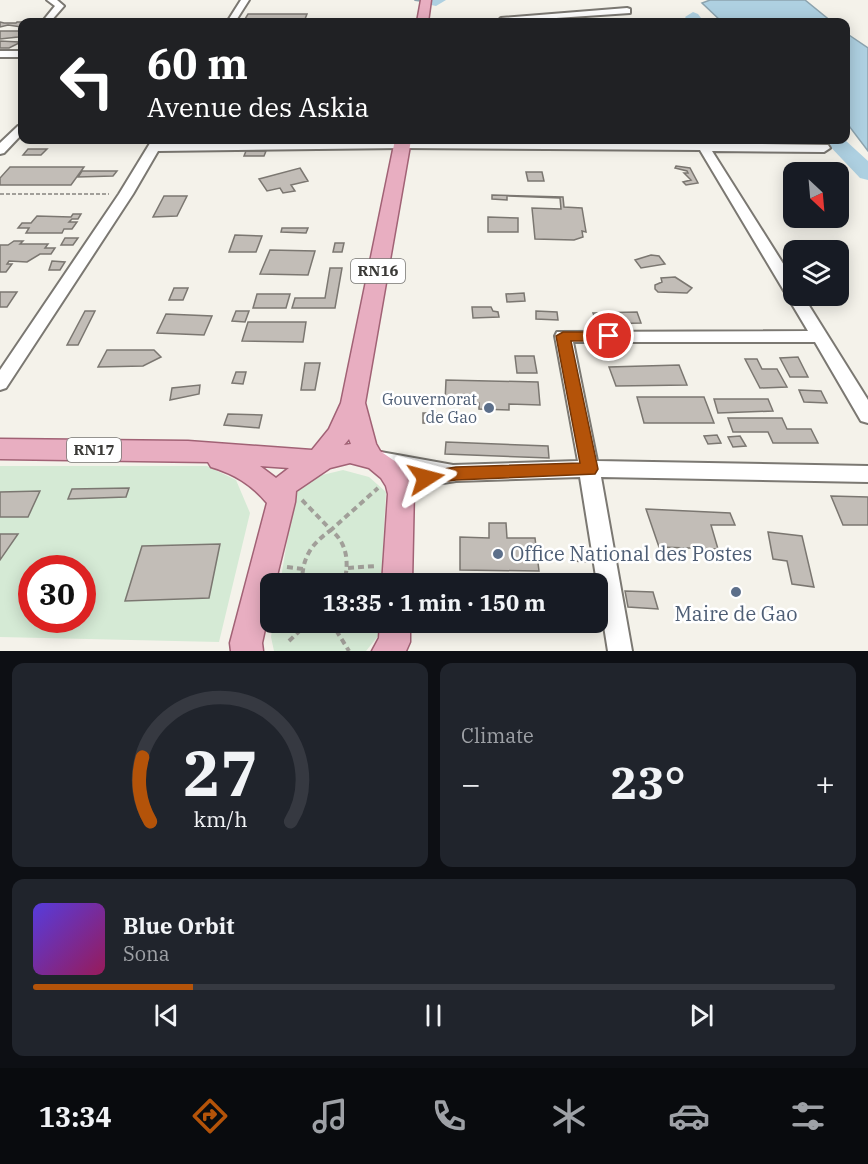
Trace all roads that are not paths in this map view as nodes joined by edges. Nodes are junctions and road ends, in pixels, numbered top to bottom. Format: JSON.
{"nodes":[{"id":1,"x":51,"y":0,"type":"edge"},
{"id":2,"x":246,"y":0,"type":"edge"},
{"id":3,"x":426,"y":0,"type":"edge"},
{"id":4,"x":622,"y":0,"type":"edge"},
{"id":5,"x":627,"y":11,"type":"junction"},
{"id":6,"x":50,"y":18,"type":"edge"},
{"id":7,"x":234,"y":18,"type":"edge"},
{"id":8,"x":424,"y":18,"type":"edge"},
{"id":9,"x":539,"y":18,"type":"edge"},
{"id":10,"x":631,"y":18,"type":"edge"},
{"id":11,"x":18,"y":52,"type":"edge"},
{"id":12,"x":0,"y":54,"type":"edge"},
{"id":13,"x":18,"y":131,"type":"edge"},
{"id":14,"x":155,"y":144,"type":"edge"},
{"id":15,"x":402,"y":144,"type":"edge"},
{"id":16,"x":702,"y":144,"type":"edge"},
{"id":17,"x":726,"y":144,"type":"edge"},
{"id":18,"x":820,"y":144,"type":"edge"},
{"id":19,"x":1,"y":146,"type":"edge"},
{"id":20,"x":818,"y":337,"type":"junction"},
{"id":21,"x":0,"y":384,"type":"edge"},
{"id":22,"x":353,"y":403,"type":"junction"},
{"id":23,"x":868,"y":416,"type":"edge"},
{"id":24,"x":0,"y":449,"type":"edge"},
{"id":25,"x":188,"y":451,"type":"junction"},
{"id":26,"x":373,"y":458,"type":"junction"},
{"id":27,"x":318,"y":460,"type":"junction"},
{"id":28,"x":589,"y":469,"type":"junction"},
{"id":29,"x":456,"y":473,"type":"junction"},
{"id":30,"x":868,"y":474,"type":"edge"},
{"id":31,"x":390,"y":488,"type":"junction"},
{"id":32,"x":288,"y":497,"type":"junction"},
{"id":33,"x":389,"y":573,"type":"edge"},
{"id":34,"x":246,"y":648,"type":"edge"},
{"id":35,"x":620,"y":651,"type":"edge"}],
"edges":[{"from":1,"to":6,"type":"street"},
{"from":2,"to":7,"type":"street"},
{"from":3,"to":8,"type":"main road"},
{"from":4,"to":5,"type":"street"},
{"from":5,"to":9,"type":"street"},
{"from":5,"to":10,"type":"street"},
{"from":11,"to":12,"type":"street"},
{"from":13,"to":19,"type":"street"},
{"from":14,"to":21,"type":"street"},
{"from":15,"to":22,"type":"main road","number":"RN16"},
{"from":16,"to":20,"type":"street"},
{"from":17,"to":18,"type":"street"},
{"from":20,"to":23,"type":"street"},
{"from":20,"to":28,"type":"street"},
{"from":22,"to":26,"type":"main road","number":"RN16"},
{"from":22,"to":27,"type":"main road","number":"RN16"},
{"from":24,"to":25,"type":"main road","number":"RN17"},
{"from":25,"to":27,"type":"main road","number":"RN17"},
{"from":25,"to":32,"type":"main road","number":"RN17"},
{"from":26,"to":27,"type":"main road"},
{"from":26,"to":29,"type":"street"},
{"from":26,"to":31,"type":"main road"},
{"from":27,"to":32,"type":"main road"},
{"from":28,"to":29,"type":"street"},
{"from":28,"to":30,"type":"street"},
{"from":28,"to":35,"type":"street"},
{"from":29,"to":31,"type":"street"},
{"from":31,"to":33,"type":"main road"},
{"from":32,"to":34,"type":"main road"}]}
